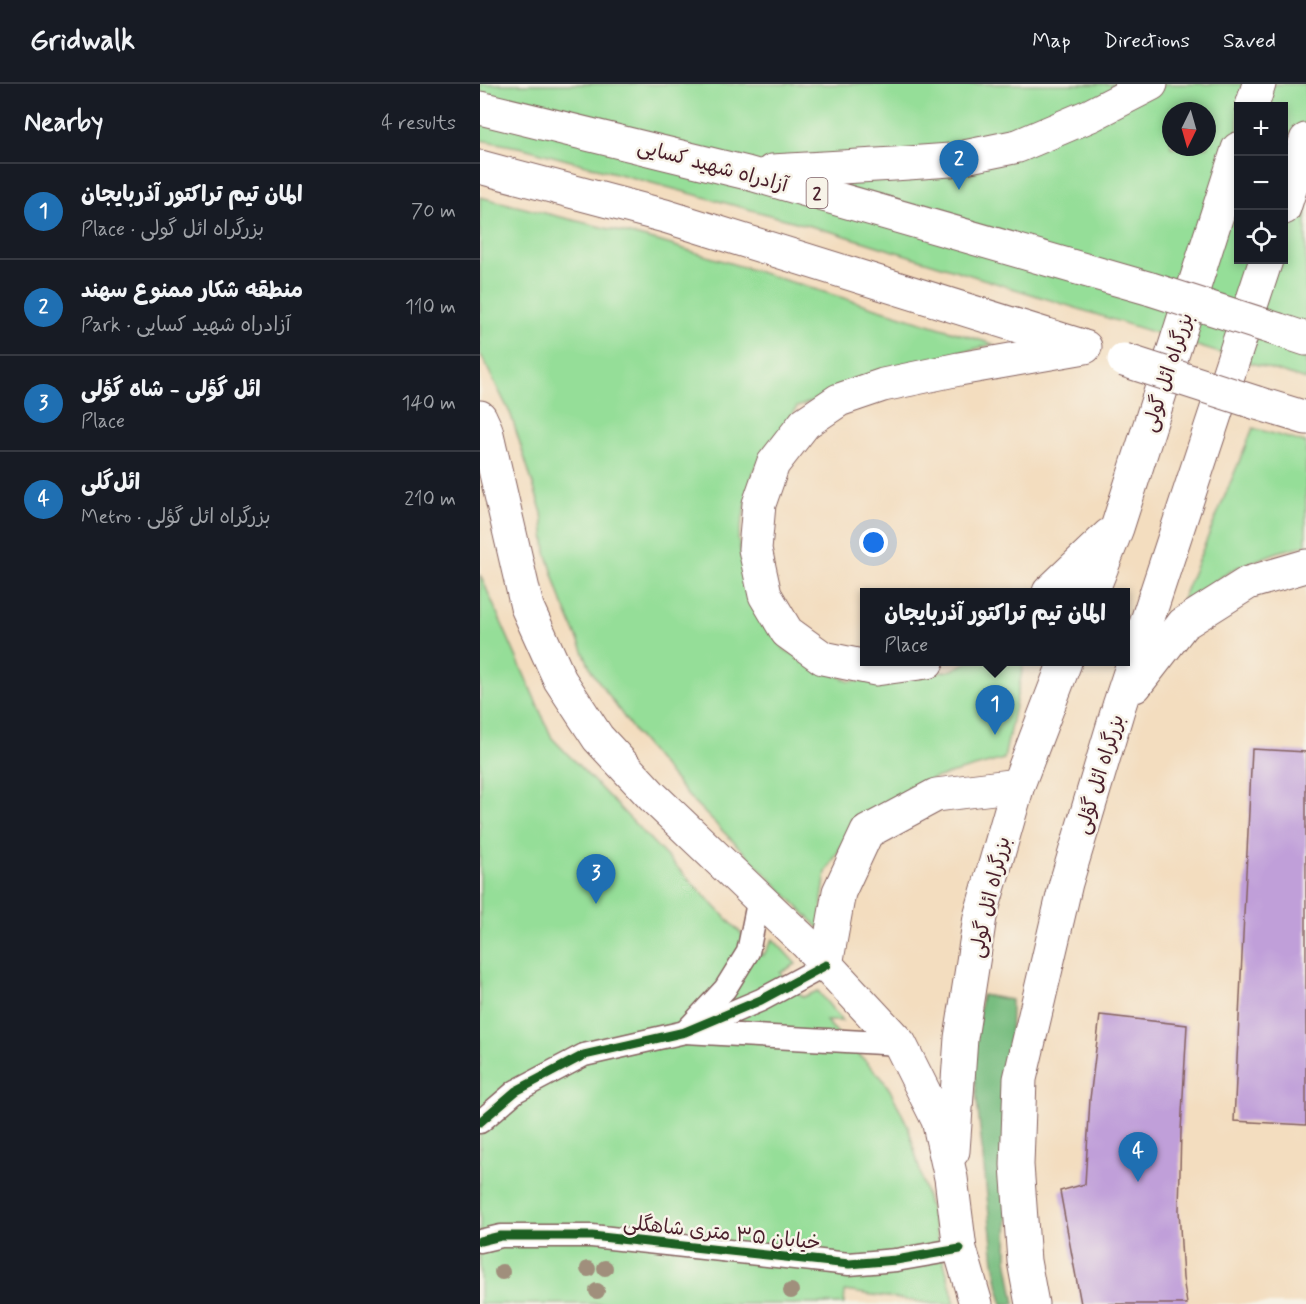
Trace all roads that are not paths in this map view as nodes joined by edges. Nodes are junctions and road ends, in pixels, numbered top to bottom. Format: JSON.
{"nodes":[{"id":1,"x":1151,"y":84,"type":"edge"},
{"id":2,"x":1260,"y":84,"type":"edge"},
{"id":3,"x":1253,"y":102,"type":"edge"},
{"id":4,"x":480,"y":108,"type":"edge"},
{"id":5,"x":1306,"y":140,"type":"edge"},
{"id":6,"x":1237,"y":156,"type":"edge"},
{"id":7,"x":480,"y":167,"type":"edge"},
{"id":8,"x":747,"y":173,"type":"junction"},
{"id":9,"x":1288,"y":196,"type":"edge"},
{"id":10,"x":1265,"y":264,"type":"edge"},
{"id":11,"x":1293,"y":335,"type":"edge"},
{"id":12,"x":1085,"y":347,"type":"junction"},
{"id":13,"x":480,"y":417,"type":"edge"},
{"id":14,"x":1306,"y":418,"type":"edge"},
{"id":15,"x":1117,"y":528,"type":"junction"},
{"id":16,"x":1306,"y":566,"type":"edge"},
{"id":17,"x":1053,"y":588,"type":"edge"},
{"id":18,"x":1094,"y":588,"type":"edge"},
{"id":19,"x":860,"y":666,"type":"edge"},
{"id":20,"x":862,"y":666,"type":"edge"},
{"id":21,"x":898,"y":666,"type":"edge"},
{"id":22,"x":1063,"y":666,"type":"edge"},
{"id":23,"x":1119,"y":706,"type":"junction"},
{"id":24,"x":1018,"y":786,"type":"junction"},
{"id":25,"x":759,"y":898,"type":"junction"},
{"id":26,"x":826,"y":965,"type":"junction"},
{"id":27,"x":685,"y":1032,"type":"junction"},
{"id":28,"x":900,"y":1044,"type":"junction"},
{"id":29,"x":480,"y":1122,"type":"edge"},
{"id":30,"x":951,"y":1178,"type":"junction"},
{"id":31,"x":480,"y":1241,"type":"edge"},
{"id":32,"x":960,"y":1249,"type":"junction"},
{"id":33,"x":976,"y":1304,"type":"edge"},
{"id":34,"x":1032,"y":1304,"type":"edge"}],
"edges":[{"from":1,"to":8,"type":"highway"},
{"from":2,"to":3,"type":"highway"},
{"from":4,"to":8,"type":"highway","name":"آزادراه شهید کسایی","number":"2"},
{"from":5,"to":9,"type":"highway"},
{"from":6,"to":15,"type":"highway","name":"بزرگراه ائل گولی"},
{"from":7,"to":12,"type":"highway"},
{"from":8,"to":11,"type":"highway","name":"آزادراه شهید کسایی","number":"2","bridge":true},
{"from":10,"to":23,"type":"highway","name":"بزرگراه ائل گؤلی"},
{"from":12,"to":14,"type":"highway","bridge":true},
{"from":12,"to":19,"type":"highway"},
{"from":13,"to":25,"type":"highway"},
{"from":15,"to":17,"type":"highway"},
{"from":15,"to":18,"type":"highway","name":"بزرگراه ائل گولی"},
{"from":16,"to":23,"type":"highway"},
{"from":20,"to":21,"type":"highway"},
{"from":22,"to":24,"type":"highway","name":"بزرگراه ائل گولی"},
{"from":23,"to":34,"type":"highway","name":"بزرگراه ائل گؤلی"},
{"from":24,"to":26,"type":"highway"},
{"from":24,"to":30,"type":"highway","name":"بزرگراه ائل گولی"},
{"from":25,"to":26,"type":"highway"},
{"from":25,"to":27,"type":"street"},
{"from":26,"to":27,"type":"street"},
{"from":26,"to":28,"type":"highway"},
{"from":27,"to":28,"type":"street"},
{"from":27,"to":29,"type":"street"},
{"from":28,"to":30,"type":"highway"},
{"from":30,"to":32,"type":"highway"},
{"from":31,"to":32,"type":"street","name":"خیابان ۳۵ متری شاهگلی"},
{"from":32,"to":33,"type":"highway"}]}
